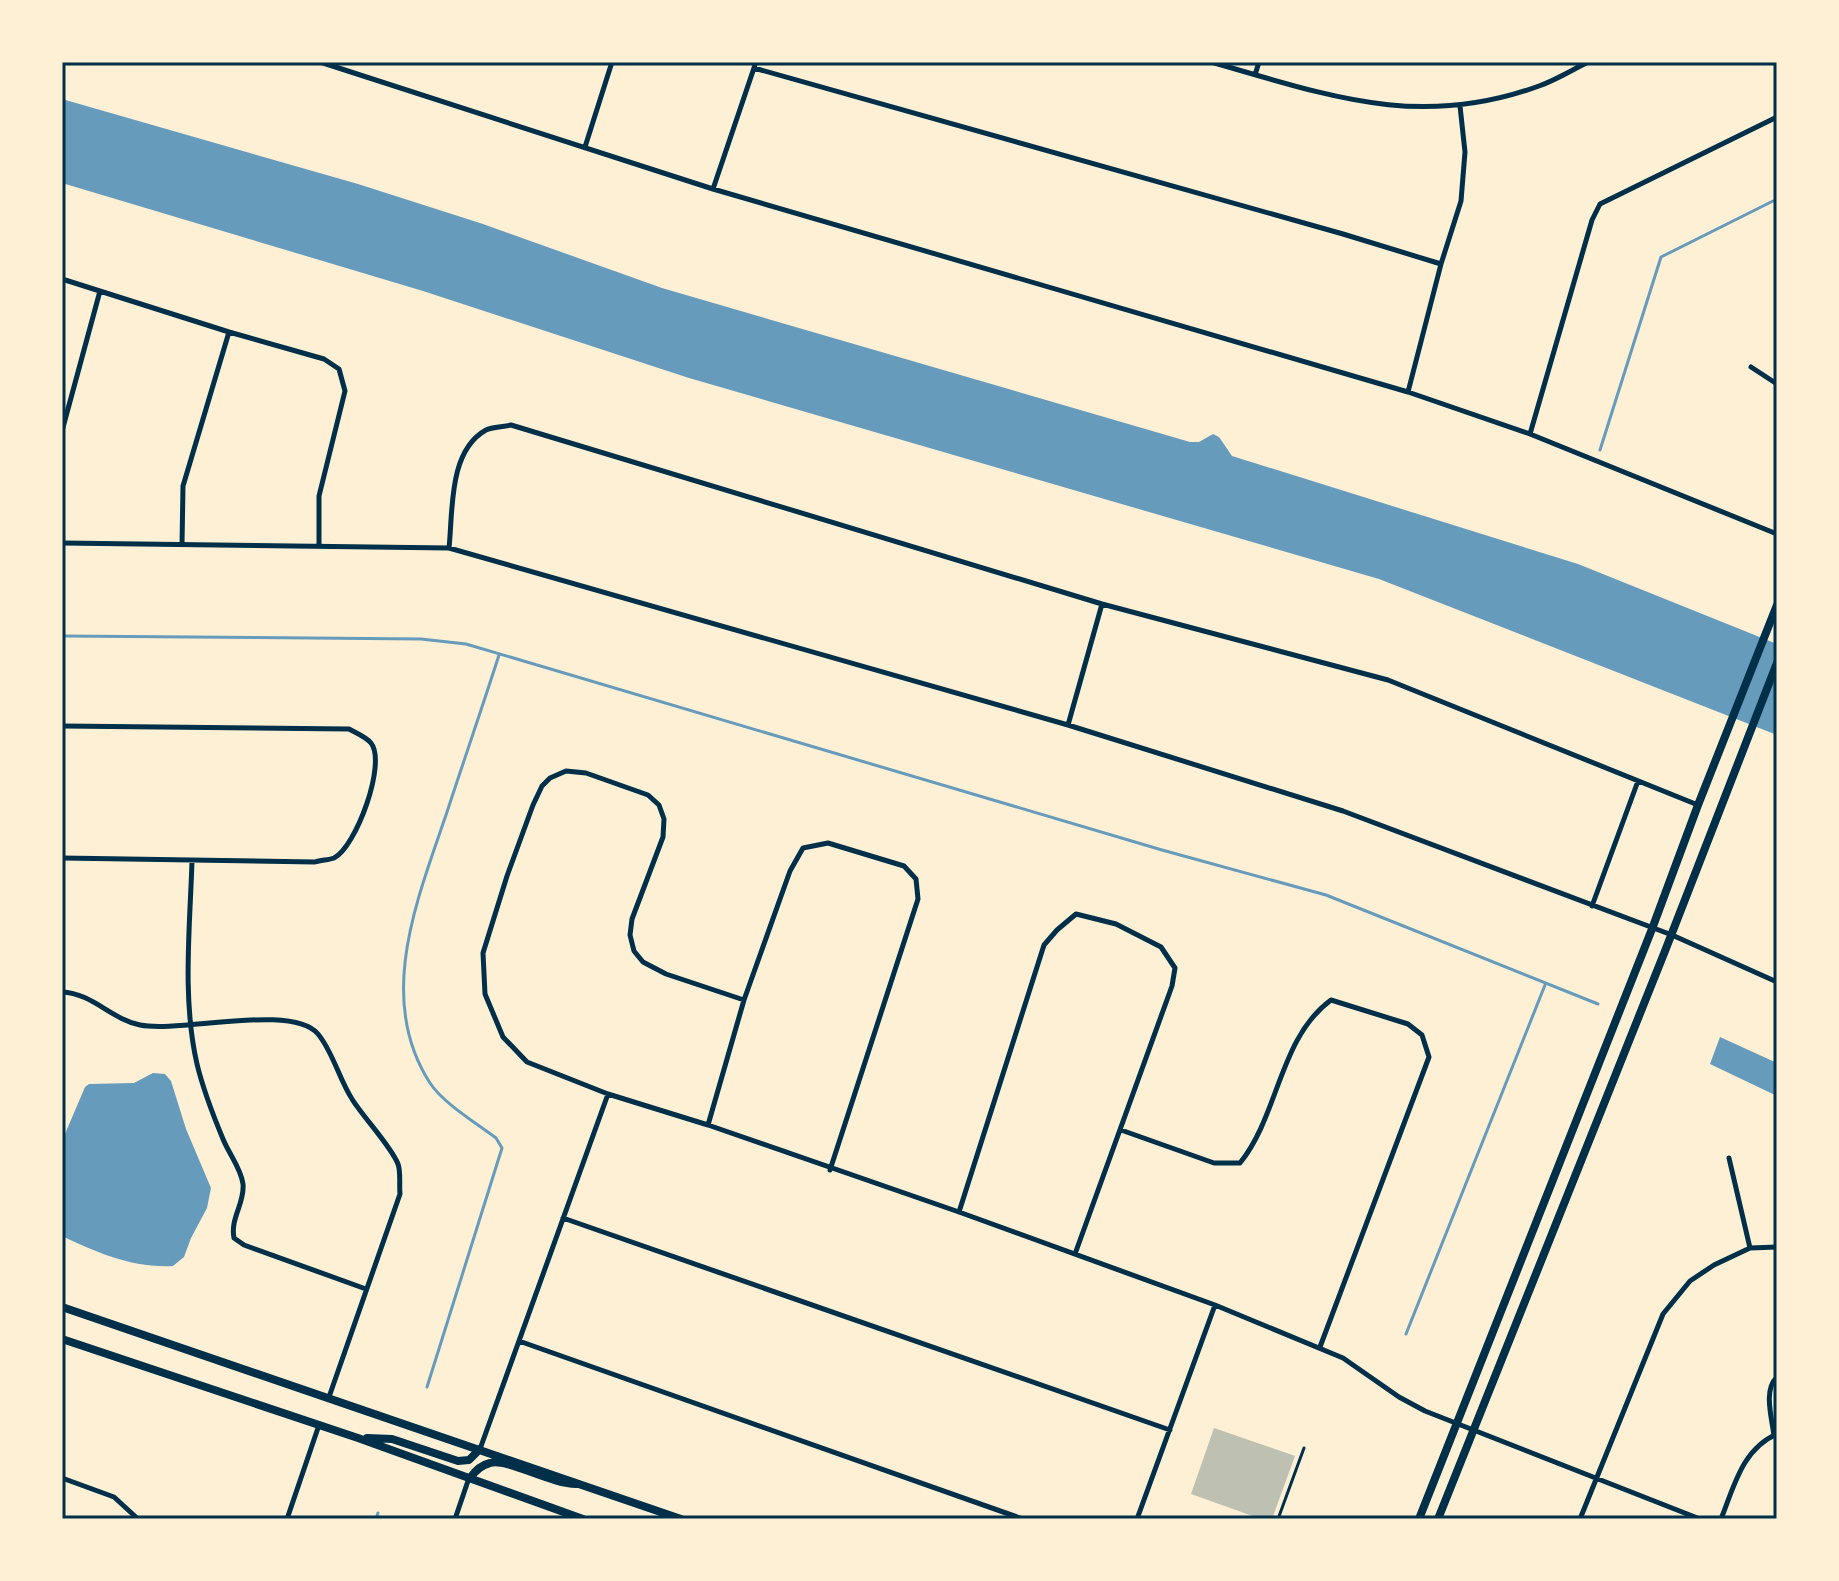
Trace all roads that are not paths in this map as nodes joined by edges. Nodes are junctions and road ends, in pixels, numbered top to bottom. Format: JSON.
{"nodes":[{"id":1,"x":320,"y":62,"type":"edge"},
{"id":2,"x":612,"y":62,"type":"edge"},
{"id":3,"x":1211,"y":62,"type":"edge"},
{"id":4,"x":1259,"y":62,"type":"edge"},
{"id":5,"x":1588,"y":62,"type":"edge"},
{"id":6,"x":755,"y":65,"type":"edge"},
{"id":7,"x":1255,"y":75,"type":"junction"},
{"id":8,"x":1460,"y":106,"type":"junction"},
{"id":9,"x":1777,"y":117,"type":"edge"},
{"id":10,"x":585,"y":147,"type":"junction"},
{"id":11,"x":713,"y":189,"type":"junction"},
{"id":12,"x":1441,"y":264,"type":"junction"},
{"id":13,"x":62,"y":279,"type":"edge"},
{"id":14,"x":100,"y":291,"type":"junction"},
{"id":15,"x":229,"y":332,"type":"junction"},
{"id":16,"x":1751,"y":367,"type":"dead end"},
{"id":17,"x":1777,"y":384,"type":"edge"},
{"id":18,"x":1408,"y":392,"type":"junction"},
{"id":19,"x":62,"y":431,"type":"edge"},
{"id":20,"x":1530,"y":434,"type":"junction"},
{"id":21,"x":1777,"y":534,"type":"edge"},
{"id":22,"x":62,"y":543,"type":"edge"},
{"id":23,"x":182,"y":545,"type":"junction"},
{"id":24,"x":319,"y":545,"type":"junction"},
{"id":25,"x":449,"y":548,"type":"junction"},
{"id":26,"x":1102,"y":604,"type":"junction"},
{"id":27,"x":1777,"y":605,"type":"edge"},
{"id":28,"x":1777,"y":663,"type":"edge"},
{"id":29,"x":1068,"y":725,"type":"junction"},
{"id":30,"x":62,"y":726,"type":"edge"},
{"id":31,"x":1638,"y":781,"type":"junction"},
{"id":32,"x":1698,"y":805,"type":"junction"},
{"id":33,"x":62,"y":858,"type":"edge"},
{"id":34,"x":192,"y":861,"type":"junction"},
{"id":35,"x":1592,"y":906,"type":"junction"},
{"id":36,"x":1652,"y":929,"type":"junction"},
{"id":37,"x":1672,"y":935,"type":"junction"},
{"id":38,"x":1777,"y":982,"type":"edge"},
{"id":39,"x":62,"y":992,"type":"edge"},
{"id":40,"x":744,"y":1000,"type":"junction"},
{"id":41,"x":190,"y":1026,"type":"junction"},
{"id":42,"x":608,"y":1094,"type":"junction"},
{"id":43,"x":708,"y":1125,"type":"junction"},
{"id":44,"x":1121,"y":1130,"type":"junction"},
{"id":45,"x":1729,"y":1158,"type":"dead end"},
{"id":46,"x":830,"y":1170,"type":"junction"},
{"id":47,"x":959,"y":1212,"type":"junction"},
{"id":48,"x":563,"y":1218,"type":"junction"},
{"id":49,"x":1777,"y":1247,"type":"edge"},
{"id":50,"x":1750,"y":1248,"type":"junction"},
{"id":51,"x":1075,"y":1254,"type":"junction"},
{"id":52,"x":366,"y":1289,"type":"junction"},
{"id":53,"x":1215,"y":1305,"type":"junction"},
{"id":54,"x":62,"y":1307,"type":"edge"},
{"id":55,"x":62,"y":1339,"type":"edge"},
{"id":56,"x":519,"y":1341,"type":"junction"},
{"id":57,"x":1320,"y":1347,"type":"junction"},
{"id":58,"x":1777,"y":1377,"type":"edge"},
{"id":59,"x":329,"y":1397,"type":"junction"},
{"id":60,"x":1456,"y":1424,"type":"junction"},
{"id":61,"x":319,"y":1425,"type":"junction"},
{"id":62,"x":1170,"y":1430,"type":"junction"},
{"id":63,"x":1473,"y":1431,"type":"junction"},
{"id":64,"x":1775,"y":1435,"type":"edge"},
{"id":65,"x":358,"y":1438,"type":"junction"},
{"id":66,"x":1304,"y":1448,"type":"dead end"},
{"id":67,"x":480,"y":1449,"type":"junction"},
{"id":68,"x":1597,"y":1476,"type":"junction"},
{"id":69,"x":62,"y":1478,"type":"edge"},
{"id":70,"x":470,"y":1478,"type":"junction"},
{"id":71,"x":581,"y":1484,"type":"junction"},
{"id":72,"x":498,"y":1488,"type":"junction"},
{"id":73,"x":138,"y":1519,"type":"edge"},
{"id":74,"x":287,"y":1519,"type":"edge"},
{"id":75,"x":455,"y":1519,"type":"edge"},
{"id":76,"x":567,"y":1519,"type":"edge"},
{"id":77,"x":583,"y":1519,"type":"edge"},
{"id":78,"x":681,"y":1519,"type":"edge"},
{"id":79,"x":1023,"y":1519,"type":"edge"},
{"id":80,"x":1137,"y":1519,"type":"edge"},
{"id":81,"x":1278,"y":1519,"type":"edge"},
{"id":82,"x":1419,"y":1519,"type":"edge"},
{"id":83,"x":1438,"y":1519,"type":"edge"},
{"id":84,"x":1580,"y":1519,"type":"edge"},
{"id":85,"x":1700,"y":1519,"type":"edge"},
{"id":86,"x":1721,"y":1519,"type":"edge"}],
"edges":[{"from":1,"to":10,"type":"street"},
{"from":2,"to":10,"type":"street"},
{"from":3,"to":7,"type":"street"},
{"from":4,"to":7,"type":"street"},
{"from":5,"to":8,"type":"street"},
{"from":6,"to":11,"type":"street"},
{"from":6,"to":12,"type":"street"},
{"from":7,"to":8,"type":"street"},
{"from":8,"to":12,"type":"street"},
{"from":9,"to":20,"type":"street"},
{"from":10,"to":11,"type":"street"},
{"from":11,"to":18,"type":"street"},
{"from":12,"to":18,"type":"street"},
{"from":13,"to":14,"type":"street"},
{"from":14,"to":15,"type":"street"},
{"from":14,"to":19,"type":"street"},
{"from":15,"to":23,"type":"street"},
{"from":15,"to":24,"type":"street"},
{"from":16,"to":17,"type":"street"},
{"from":18,"to":20,"type":"street"},
{"from":20,"to":21,"type":"street"},
{"from":22,"to":23,"type":"street"},
{"from":23,"to":24,"type":"street"},
{"from":24,"to":25,"type":"street"},
{"from":25,"to":26,"type":"street"},
{"from":25,"to":29,"type":"street"},
{"from":26,"to":29,"type":"street"},
{"from":26,"to":31,"type":"street"},
{"from":27,"to":32,"type":"main road"},
{"from":28,"to":37,"type":"main road"},
{"from":29,"to":35,"type":"street"},
{"from":30,"to":34,"type":"street"},
{"from":31,"to":32,"type":"street"},
{"from":31,"to":35,"type":"street"},
{"from":32,"to":36,"type":"main road"},
{"from":33,"to":34,"type":"street"},
{"from":34,"to":41,"type":"street"},
{"from":35,"to":36,"type":"street"},
{"from":36,"to":37,"type":"street"},
{"from":36,"to":60,"type":"main road"},
{"from":37,"to":38,"type":"street"},
{"from":37,"to":63,"type":"main road"},
{"from":39,"to":41,"type":"street"},
{"from":40,"to":42,"type":"street"},
{"from":40,"to":43,"type":"street"},
{"from":40,"to":46,"type":"street"},
{"from":41,"to":52,"type":"street"},
{"from":41,"to":52,"type":"street"},
{"from":42,"to":43,"type":"street"},
{"from":42,"to":48,"type":"street"},
{"from":43,"to":46,"type":"street"},
{"from":44,"to":47,"type":"street"},
{"from":44,"to":51,"type":"street"},
{"from":44,"to":57,"type":"street"},
{"from":45,"to":50,"type":"street"},
{"from":46,"to":47,"type":"street"},
{"from":47,"to":51,"type":"street"},
{"from":48,"to":56,"type":"street"},
{"from":48,"to":62,"type":"street"},
{"from":49,"to":50,"type":"street"},
{"from":50,"to":68,"type":"street"},
{"from":51,"to":53,"type":"street"},
{"from":52,"to":59,"type":"street"},
{"from":53,"to":57,"type":"street"},
{"from":53,"to":62,"type":"street"},
{"from":54,"to":59,"type":"main road"},
{"from":55,"to":61,"type":"main road"},
{"from":56,"to":67,"type":"street"},
{"from":56,"to":79,"type":"street"},
{"from":57,"to":60,"type":"street"},
{"from":58,"to":64,"type":"street"},
{"from":59,"to":67,"type":"main road"},
{"from":60,"to":63,"type":"street"},
{"from":60,"to":82,"type":"main road"},
{"from":61,"to":65,"type":"main road"},
{"from":61,"to":74,"type":"street"},
{"from":62,"to":80,"type":"street"},
{"from":63,"to":68,"type":"street"},
{"from":63,"to":83,"type":"main road"},
{"from":64,"to":86,"type":"street"},
{"from":65,"to":67,"type":"main road"},
{"from":65,"to":70,"type":"main road"},
{"from":66,"to":81,"type":"lane"},
{"from":67,"to":71,"type":"main road"},
{"from":68,"to":84,"type":"street"},
{"from":68,"to":85,"type":"street"},
{"from":69,"to":73,"type":"street"},
{"from":70,"to":71,"type":"main road"},
{"from":70,"to":72,"type":"main road"},
{"from":70,"to":75,"type":"street"},
{"from":71,"to":78,"type":"main road"},
{"from":72,"to":76,"type":"main road"},
{"from":72,"to":77,"type":"main road"}]}
